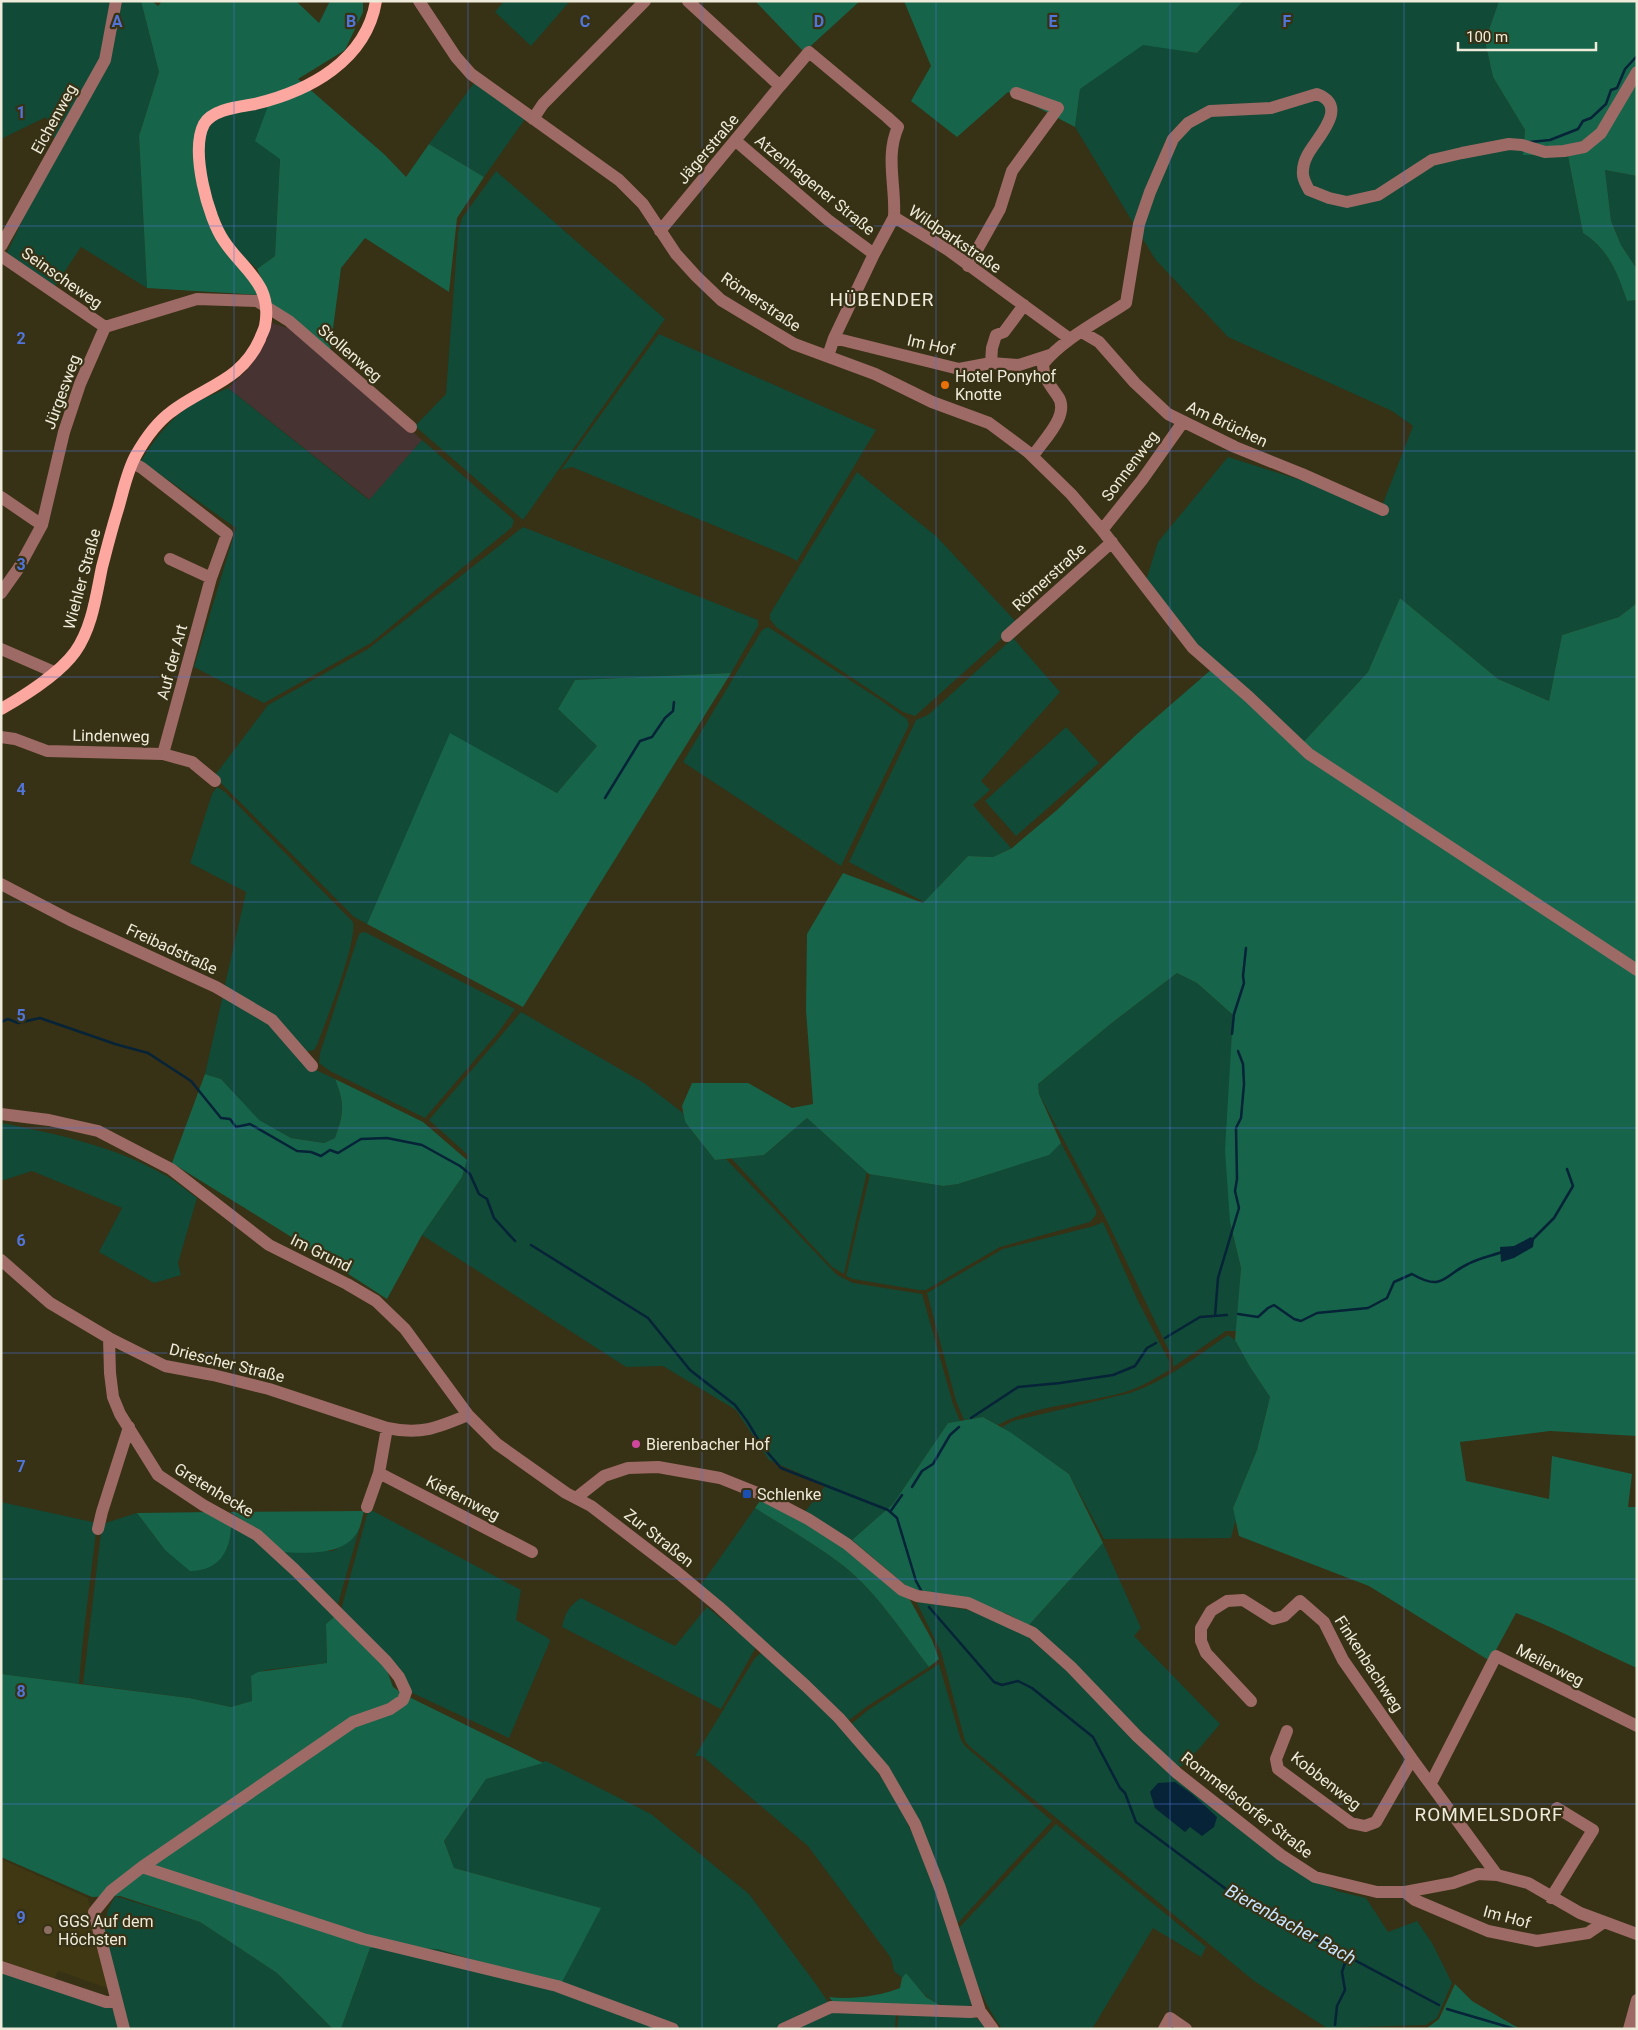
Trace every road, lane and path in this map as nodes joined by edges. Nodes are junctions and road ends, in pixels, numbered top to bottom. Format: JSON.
{"nodes":[{"id":1,"x":116,"y":1,"type":"edge"},
{"id":2,"x":376,"y":1,"type":"edge"},
{"id":3,"x":420,"y":1,"type":"edge"},
{"id":4,"x":645,"y":1,"type":"edge"},
{"id":5,"x":688,"y":1,"type":"edge"},
{"id":6,"x":809,"y":52,"type":"joint"},
{"id":7,"x":1637,"y":72,"type":"edge"},
{"id":8,"x":780,"y":86,"type":"junction"},
{"id":9,"x":1016,"y":93,"type":"dead end"},
{"id":10,"x":533,"y":119,"type":"junction"},
{"id":11,"x":736,"y":142,"type":"junction"},
{"id":12,"x":894,"y":217,"type":"junction"},
{"id":13,"x":660,"y":231,"type":"junction"},
{"id":14,"x":1,"y":246,"type":"edge"},
{"id":15,"x":874,"y":254,"type":"junction"},
{"id":16,"x":1,"y":256,"type":"edge"},
{"id":17,"x":968,"y":266,"type":"junction"},
{"id":18,"x":1024,"y":305,"type":"junction"},
{"id":19,"x":265,"y":306,"type":"junction"},
{"id":20,"x":105,"y":327,"type":"junction"},
{"id":21,"x":1082,"y":332,"type":"junction"},
{"id":22,"x":834,"y":338,"type":"junction"},
{"id":23,"x":1070,"y":339,"type":"junction"},
{"id":24,"x":1050,"y":355,"type":"junction"},
{"id":25,"x":828,"y":356,"type":"junction"},
{"id":26,"x":991,"y":363,"type":"junction"},
{"id":27,"x":1183,"y":422,"type":"junction"},
{"id":28,"x":411,"y":427,"type":"dead end"},
{"id":29,"x":1033,"y":456,"type":"junction"},
{"id":30,"x":133,"y":463,"type":"junction"},
{"id":31,"x":1,"y":497,"type":"edge"},
{"id":32,"x":1383,"y":510,"type":"dead end"},
{"id":33,"x":42,"y":525,"type":"junction"},
{"id":34,"x":1102,"y":530,"type":"junction"},
{"id":35,"x":1112,"y":542,"type":"junction"},
{"id":36,"x":170,"y":559,"type":"dead end"},
{"id":37,"x":212,"y":578,"type":"junction"},
{"id":38,"x":1,"y":593,"type":"edge"},
{"id":39,"x":1007,"y":636,"type":"dead end"},
{"id":40,"x":1,"y":649,"type":"edge"},
{"id":41,"x":54,"y":672,"type":"junction"},
{"id":42,"x":1,"y":709,"type":"edge"},
{"id":43,"x":1,"y":737,"type":"edge"},
{"id":44,"x":163,"y":754,"type":"junction"},
{"id":45,"x":215,"y":780,"type":"dead end"},
{"id":46,"x":1,"y":884,"type":"edge"},
{"id":47,"x":1637,"y":970,"type":"edge"},
{"id":48,"x":312,"y":1066,"type":"dead end"},
{"id":49,"x":1,"y":1114,"type":"edge"},
{"id":50,"x":1,"y":1260,"type":"edge"},
{"id":51,"x":109,"y":1338,"type":"junction"},
{"id":52,"x":468,"y":1415,"type":"junction"},
{"id":53,"x":128,"y":1427,"type":"junction"},
{"id":54,"x":387,"y":1428,"type":"junction"},
{"id":55,"x":379,"y":1473,"type":"junction"},
{"id":56,"x":576,"y":1498,"type":"junction"},
{"id":57,"x":367,"y":1507,"type":"dead end"},
{"id":58,"x":98,"y":1529,"type":"dead end"},
{"id":59,"x":532,"y":1552,"type":"dead end"},
{"id":60,"x":1251,"y":1701,"type":"dead end"},
{"id":61,"x":1637,"y":1726,"type":"edge"},
{"id":62,"x":1287,"y":1732,"type":"dead end"},
{"id":63,"x":1412,"y":1759,"type":"junction"},
{"id":64,"x":1431,"y":1783,"type":"junction"},
{"id":65,"x":1557,"y":1808,"type":"dead end"},
{"id":66,"x":142,"y":1867,"type":"junction"},
{"id":67,"x":1497,"y":1874,"type":"junction"},
{"id":68,"x":1405,"y":1892,"type":"junction"},
{"id":69,"x":1551,"y":1898,"type":"junction"},
{"id":70,"x":1604,"y":1922,"type":"junction"},
{"id":71,"x":1637,"y":1934,"type":"edge"},
{"id":72,"x":1,"y":1967,"type":"edge"},
{"id":73,"x":1637,"y":2000,"type":"edge"},
{"id":74,"x":116,"y":2002,"type":"junction"},
{"id":75,"x":980,"y":2011,"type":"junction"},
{"id":76,"x":124,"y":2029,"type":"edge"},
{"id":77,"x":673,"y":2029,"type":"edge"},
{"id":78,"x":783,"y":2029,"type":"edge"},
{"id":79,"x":993,"y":2029,"type":"edge"},
{"id":80,"x":1164,"y":2029,"type":"edge"},
{"id":81,"x":1186,"y":2029,"type":"edge"},
{"id":82,"x":1629,"y":2029,"type":"edge"}],
"edges":[{"from":1,"to":14,"type":"street","name":"Eichenweg"},
{"from":2,"to":19,"type":"main road"},
{"from":3,"to":10,"type":"street","name":"Römerstraße"},
{"from":4,"to":10,"type":"street"},
{"from":5,"to":8,"type":"street"},
{"from":6,"to":8,"type":"street","name":"Jägerstraße"},
{"from":6,"to":12,"type":"street","name":"Wildparkstraße"},
{"from":7,"to":21,"type":"street"},
{"from":8,"to":11,"type":"street","name":"Jägerstraße"},
{"from":9,"to":17,"type":"street"},
{"from":10,"to":13,"type":"street","name":"Römerstraße"},
{"from":11,"to":13,"type":"street","name":"Jägerstraße"},
{"from":11,"to":15,"type":"street","name":"Atzenhagener Straße"},
{"from":12,"to":15,"type":"street","name":"Atzenhagener Straße"},
{"from":12,"to":17,"type":"street","name":"Wildparkstraße"},
{"from":13,"to":25,"type":"street","name":"Römerstraße"},
{"from":15,"to":22,"type":"street","name":"Atzenhagener Straße"},
{"from":16,"to":20,"type":"street","name":"Seinscheweg"},
{"from":17,"to":18,"type":"street","name":"Wildparkstraße"},
{"from":18,"to":23,"type":"street","name":"Wildparkstraße"},
{"from":18,"to":26,"type":"street"},
{"from":19,"to":20,"type":"street","name":"Stollenweg"},
{"from":19,"to":28,"type":"street","name":"Stollenweg"},
{"from":19,"to":30,"type":"main road","name":"Wiehler Straße"},
{"from":20,"to":33,"type":"street","name":"Jürgesweg"},
{"from":21,"to":23,"type":"street"},
{"from":21,"to":27,"type":"street","name":"Am Brüchen"},
{"from":22,"to":25,"type":"street","name":"Atzenhagener Straße"},
{"from":22,"to":26,"type":"street","name":"Im Hof"},
{"from":23,"to":24,"type":"street"},
{"from":24,"to":26,"type":"street","name":"Im Hof"},
{"from":24,"to":29,"type":"street"},
{"from":25,"to":29,"type":"street","name":"Römerstraße"},
{"from":27,"to":32,"type":"street","name":"Am Brüchen"},
{"from":27,"to":34,"type":"street","name":"Sonnenweg"},
{"from":29,"to":34,"type":"street","name":"Römerstraße"},
{"from":30,"to":37,"type":"street","name":"Auf der Art"},
{"from":30,"to":41,"type":"main road","name":"Wiehler Straße"},
{"from":31,"to":33,"type":"street"},
{"from":33,"to":38,"type":"street","name":"Jürgesweg"},
{"from":34,"to":35,"type":"street","name":"Römerstraße"},
{"from":35,"to":39,"type":"street","name":"Römerstraße"},
{"from":35,"to":47,"type":"street","name":"Römerstraße"},
{"from":36,"to":37,"type":"street"},
{"from":37,"to":44,"type":"street","name":"Auf der Art"},
{"from":40,"to":41,"type":"street"},
{"from":41,"to":42,"type":"main road","name":"Wiehler Straße"},
{"from":43,"to":44,"type":"street","name":"Lindenweg"},
{"from":44,"to":45,"type":"street","name":"Lindenweg"},
{"from":46,"to":48,"type":"street","name":"Freibadstraße"},
{"from":49,"to":52,"type":"street","name":"Im Grund"},
{"from":50,"to":51,"type":"street","name":"Driescher Straße"},
{"from":51,"to":53,"type":"street","name":"Gretenhecke"},
{"from":51,"to":54,"type":"street","name":"Driescher Straße"},
{"from":52,"to":54,"type":"street","name":"Driescher Straße"},
{"from":52,"to":56,"type":"street","name":"Im Grund"},
{"from":53,"to":58,"type":"street"},
{"from":53,"to":66,"type":"street","name":"Gretenhecke"},
{"from":54,"to":55,"type":"street"},
{"from":55,"to":57,"type":"street"},
{"from":55,"to":59,"type":"street","name":"Kiefernweg"},
{"from":56,"to":68,"type":"street","name":"Rommelsdorfer Straße"},
{"from":56,"to":75,"type":"street","name":"Zur Straßen"},
{"from":60,"to":63,"type":"street","name":"Finkenbachweg"},
{"from":61,"to":64,"type":"street","name":"Meilerweg"},
{"from":62,"to":63,"type":"street","name":"Kobbenweg"},
{"from":63,"to":64,"type":"street","name":"Finkenbachweg"},
{"from":64,"to":67,"type":"street","name":"Finkenbachweg"},
{"from":65,"to":69,"type":"street"},
{"from":66,"to":74,"type":"street","name":"Gretenhecke"},
{"from":66,"to":77,"type":"street"},
{"from":67,"to":68,"type":"street","name":"Rommelsdorfer Straße"},
{"from":67,"to":69,"type":"street","name":"Rommelsdorfer Straße"},
{"from":68,"to":70,"type":"street","name":"Im Hof"},
{"from":69,"to":70,"type":"street","name":"Rommelsdorfer Straße"},
{"from":70,"to":71,"type":"street","name":"Rommelsdorfer Straße"},
{"from":72,"to":74,"type":"street"},
{"from":73,"to":82,"type":"street"},
{"from":74,"to":76,"type":"street"},
{"from":75,"to":78,"type":"street"},
{"from":75,"to":79,"type":"street","name":"Zur Straßen"},
{"from":80,"to":81,"type":"street"}]}
